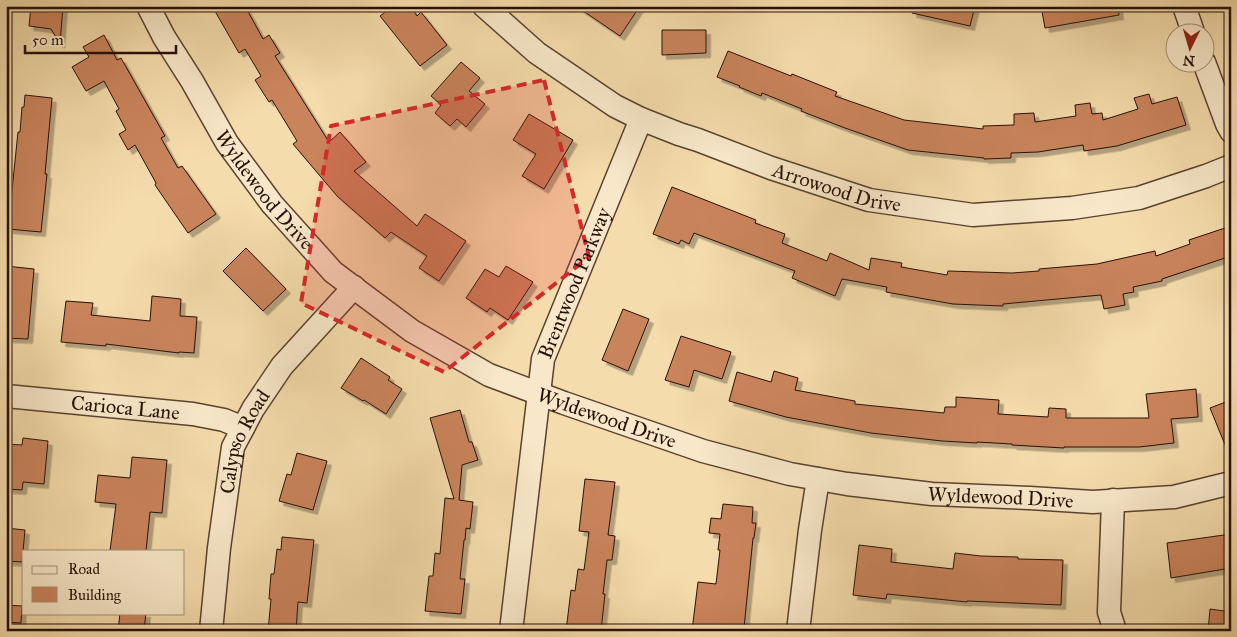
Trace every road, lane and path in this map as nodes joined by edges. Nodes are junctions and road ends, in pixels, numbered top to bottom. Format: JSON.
{"nodes":[{"id":1,"x":148,"y":6,"type":"edge"},
{"id":2,"x":484,"y":6,"type":"edge"},
{"id":3,"x":1184,"y":6,"type":"edge"},
{"id":4,"x":1190,"y":22,"type":"edge"},
{"id":5,"x":1208,"y":72,"type":"edge"},
{"id":6,"x":641,"y":119,"type":"junction"},
{"id":7,"x":1231,"y":131,"type":"edge"},
{"id":8,"x":1231,"y":166,"type":"edge"},
{"id":9,"x":354,"y":288,"type":"junction"},
{"id":10,"x":539,"y":394,"type":"junction"},
{"id":11,"x":6,"y":396,"type":"edge"},
{"id":12,"x":243,"y":428,"type":"junction"},
{"id":13,"x":818,"y":479,"type":"junction"},
{"id":14,"x":1231,"y":483,"type":"edge"},
{"id":15,"x":1113,"y":500,"type":"junction"},
{"id":16,"x":210,"y":631,"type":"edge"},
{"id":17,"x":511,"y":631,"type":"edge"},
{"id":18,"x":798,"y":631,"type":"edge"},
{"id":19,"x":1115,"y":631,"type":"edge"}],
"edges":[{"from":1,"to":9,"type":"street","name":"Wyldewood Drive"},
{"from":2,"to":6,"type":"street","name":"Arrowood Drive"},
{"from":3,"to":4,"type":"street"},
{"from":5,"to":7,"type":"street"},
{"from":6,"to":8,"type":"street","name":"Arrowood Drive"},
{"from":6,"to":10,"type":"street","name":"Brentwood Parkway"},
{"from":9,"to":10,"type":"street","name":"Wyldewood Drive"},
{"from":9,"to":12,"type":"street","name":"Calypso Road"},
{"from":10,"to":13,"type":"street","name":"Wyldewood Drive"},
{"from":10,"to":17,"type":"street","name":"Brentwood Parkway"},
{"from":11,"to":12,"type":"street","name":"Carioca Lane"},
{"from":12,"to":16,"type":"street","name":"Calypso Road"},
{"from":13,"to":15,"type":"street","name":"Wyldewood Drive"},
{"from":13,"to":18,"type":"street"},
{"from":14,"to":15,"type":"street","name":"Wyldewood Drive"},
{"from":15,"to":19,"type":"street"}]}
